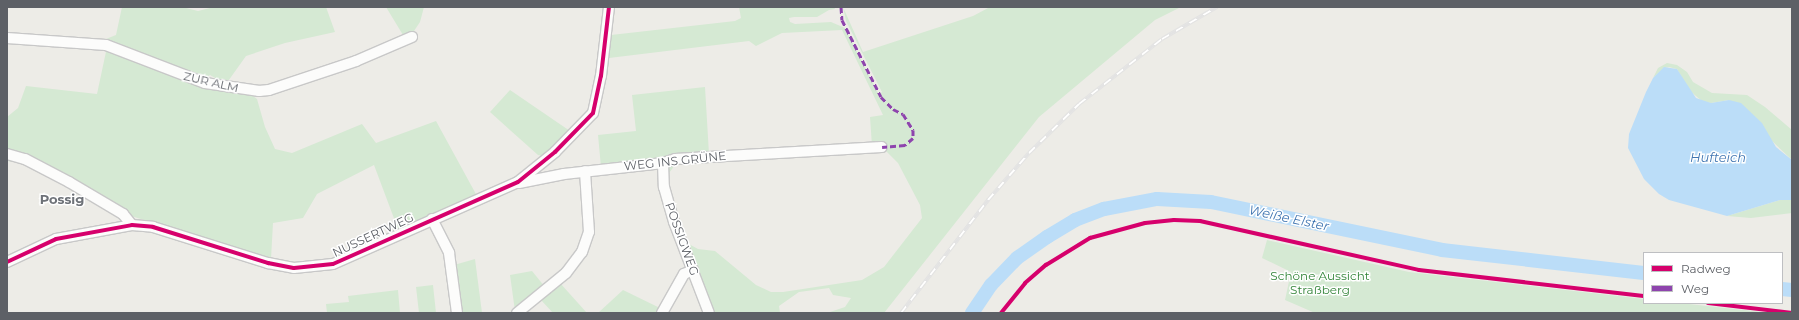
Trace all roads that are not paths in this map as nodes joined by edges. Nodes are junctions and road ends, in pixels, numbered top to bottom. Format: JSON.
{"nodes":[{"id":1,"x":609,"y":7,"type":"edge"},
{"id":2,"x":7,"y":38,"type":"edge"},
{"id":3,"x":412,"y":38,"type":"dead end"},
{"id":4,"x":882,"y":147,"type":"dead end"},
{"id":5,"x":7,"y":154,"type":"edge"},
{"id":6,"x":663,"y":163,"type":"junction"},
{"id":7,"x":585,"y":171,"type":"junction"},
{"id":8,"x":518,"y":182,"type":"junction"},
{"id":9,"x":432,"y":219,"type":"junction"},
{"id":10,"x":132,"y":225,"type":"junction"},
{"id":11,"x":7,"y":262,"type":"edge"},
{"id":12,"x":692,"y":270,"type":"junction"},
{"id":13,"x":457,"y":313,"type":"edge"},
{"id":14,"x":516,"y":313,"type":"edge"},
{"id":15,"x":662,"y":313,"type":"edge"},
{"id":16,"x":710,"y":313,"type":"edge"}],
"edges":[{"from":1,"to":8,"type":"street","name":"NUSSERTWEG"},
{"from":2,"to":3,"type":"street","name":"ZUR ALM"},
{"from":4,"to":6,"type":"street","name":"WEG INS GRÜNE"},
{"from":5,"to":10,"type":"street"},
{"from":6,"to":7,"type":"street","name":"WEG INS GRÜNE"},
{"from":6,"to":12,"type":"street","name":"POSSIGWEG"},
{"from":7,"to":8,"type":"street","name":"WEG INS GRÜNE"},
{"from":7,"to":14,"type":"street"},
{"from":8,"to":9,"type":"street","name":"NUSSERTWEG"},
{"from":9,"to":10,"type":"street","name":"NUSSERTWEG"},
{"from":9,"to":13,"type":"street"},
{"from":10,"to":11,"type":"street","name":"NUSSERTWEG"},
{"from":12,"to":15,"type":"street"},
{"from":12,"to":16,"type":"street","name":"POSSIGWEG"}]}
